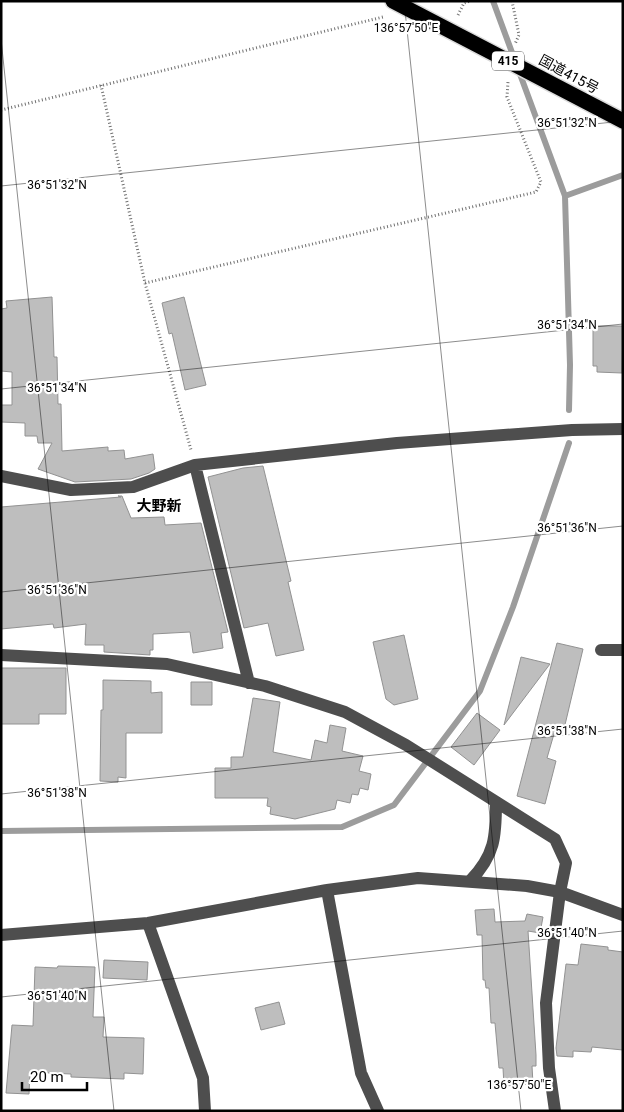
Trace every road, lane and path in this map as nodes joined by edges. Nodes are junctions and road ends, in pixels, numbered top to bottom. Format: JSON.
{"nodes":[{"id":1,"x":393,"y":1,"type":"edge"},
{"id":2,"x":512,"y":1,"type":"edge"},
{"id":3,"x":410,"y":10,"type":"junction"},
{"id":4,"x":508,"y":61,"type":"junction"},
{"id":5,"x":101,"y":86,"type":"junction"},
{"id":6,"x":1,"y":110,"type":"edge"},
{"id":7,"x":623,"y":121,"type":"edge"},
{"id":8,"x":146,"y":283,"type":"junction"},
{"id":9,"x":623,"y":429,"type":"edge"},
{"id":10,"x":195,"y":465,"type":"junction"},
{"id":11,"x":1,"y":476,"type":"edge"},
{"id":12,"x":601,"y":650,"type":"dead end"},
{"id":13,"x":623,"y":650,"type":"edge"},
{"id":14,"x":1,"y":655,"type":"edge"},
{"id":15,"x":249,"y":683,"type":"junction"},
{"id":16,"x":496,"y":802,"type":"junction"},
{"id":17,"x":470,"y":881,"type":"junction"},
{"id":18,"x":327,"y":890,"type":"junction"},
{"id":19,"x":560,"y":892,"type":"junction"},
{"id":20,"x":623,"y":915,"type":"edge"},
{"id":21,"x":148,"y":923,"type":"junction"},
{"id":22,"x":1,"y":935,"type":"edge"},
{"id":23,"x":204,"y":1111,"type":"edge"},
{"id":24,"x":378,"y":1111,"type":"edge"},
{"id":25,"x":555,"y":1111,"type":"edge"}],
"edges":[{"from":1,"to":3,"type":"highway","name":"国道415号","number":"415"},
{"from":2,"to":4,"type":"path"},
{"from":3,"to":4,"type":"highway","name":"国道415号","number":"415"},
{"from":3,"to":5,"type":"path"},
{"from":4,"to":7,"type":"highway","name":"国道415号","number":"415"},
{"from":4,"to":8,"type":"path"},
{"from":5,"to":6,"type":"path"},
{"from":5,"to":8,"type":"path"},
{"from":8,"to":10,"type":"path"},
{"from":9,"to":10,"type":"street"},
{"from":10,"to":11,"type":"street"},
{"from":10,"to":15,"type":"street"},
{"from":12,"to":13,"type":"street"},
{"from":14,"to":15,"type":"street"},
{"from":15,"to":16,"type":"street"},
{"from":16,"to":17,"type":"street"},
{"from":16,"to":19,"type":"street"},
{"from":17,"to":18,"type":"street"},
{"from":17,"to":19,"type":"street"},
{"from":18,"to":21,"type":"street"},
{"from":18,"to":24,"type":"street"},
{"from":19,"to":20,"type":"street"},
{"from":19,"to":25,"type":"street"},
{"from":21,"to":22,"type":"street"},
{"from":21,"to":23,"type":"street"}]}
